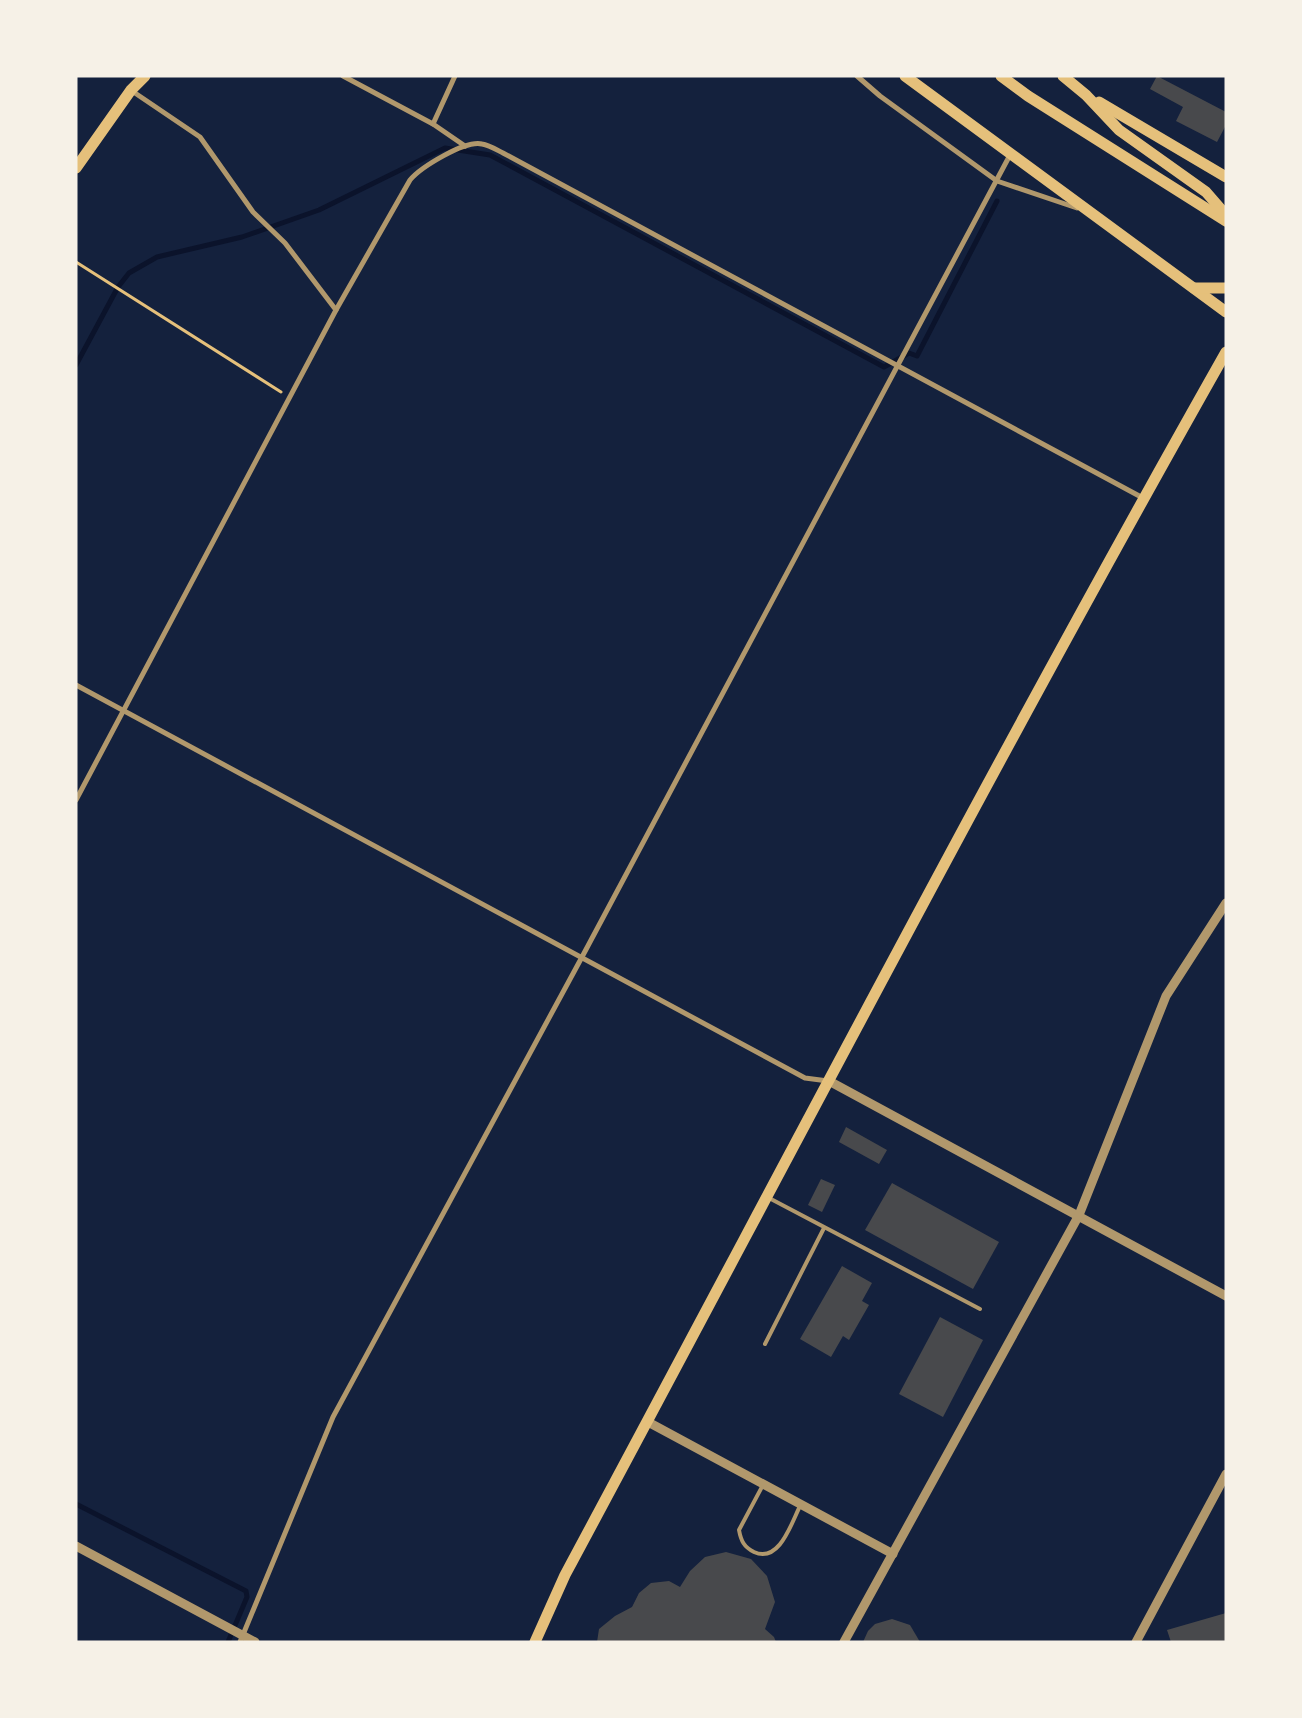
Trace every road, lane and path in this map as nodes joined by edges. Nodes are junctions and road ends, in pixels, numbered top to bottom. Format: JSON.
{"nodes":[{"id":1,"x":145,"y":76,"type":"edge"},
{"id":2,"x":343,"y":76,"type":"edge"},
{"id":3,"x":455,"y":76,"type":"edge"},
{"id":4,"x":857,"y":76,"type":"edge"},
{"id":5,"x":905,"y":76,"type":"edge"},
{"id":6,"x":1001,"y":76,"type":"edge"},
{"id":7,"x":1006,"y":76,"type":"edge"},
{"id":8,"x":1068,"y":78,"type":"edge"},
{"id":9,"x":131,"y":90,"type":"junction"},
{"id":10,"x":1086,"y":95,"type":"junction"},
{"id":11,"x":1028,"y":96,"type":"junction"},
{"id":12,"x":433,"y":124,"type":"junction"},
{"id":13,"x":464,"y":146,"type":"junction"},
{"id":14,"x":1010,"y":155,"type":"junction"},
{"id":15,"x":76,"y":168,"type":"edge"},
{"id":16,"x":1226,"y":177,"type":"edge"},
{"id":17,"x":997,"y":181,"type":"junction"},
{"id":18,"x":1090,"y":212,"type":"junction"},
{"id":19,"x":1226,"y":215,"type":"edge"},
{"id":20,"x":1226,"y":221,"type":"edge"},
{"id":21,"x":76,"y":262,"type":"edge"},
{"id":22,"x":1194,"y":288,"type":"junction"},
{"id":23,"x":1226,"y":288,"type":"edge"},
{"id":24,"x":336,"y":310,"type":"junction"},
{"id":25,"x":1226,"y":312,"type":"edge"},
{"id":26,"x":1226,"y":352,"type":"edge"},
{"id":27,"x":899,"y":365,"type":"junction"},
{"id":28,"x":290,"y":397,"type":"junction"},
{"id":29,"x":1143,"y":499,"type":"junction"},
{"id":30,"x":76,"y":685,"type":"edge"},
{"id":31,"x":124,"y":711,"type":"junction"},
{"id":32,"x":76,"y":800,"type":"edge"},
{"id":33,"x":1226,"y":903,"type":"edge"},
{"id":34,"x":582,"y":957,"type":"junction"},
{"id":35,"x":829,"y":1081,"type":"junction"},
{"id":36,"x":767,"y":1197,"type":"junction"},
{"id":37,"x":1079,"y":1215,"type":"junction"},
{"id":38,"x":824,"y":1228,"type":"junction"},
{"id":39,"x":1226,"y":1296,"type":"edge"},
{"id":40,"x":980,"y":1309,"type":"dead end"},
{"id":41,"x":764,"y":1344,"type":"dead end"},
{"id":42,"x":648,"y":1422,"type":"junction"},
{"id":43,"x":1226,"y":1474,"type":"edge"},
{"id":44,"x":764,"y":1484,"type":"junction"},
{"id":45,"x":801,"y":1504,"type":"junction"},
{"id":46,"x":76,"y":1546,"type":"edge"},
{"id":47,"x":894,"y":1554,"type":"junction"},
{"id":48,"x":242,"y":1637,"type":"edge"},
{"id":49,"x":255,"y":1642,"type":"edge"},
{"id":50,"x":535,"y":1642,"type":"edge"},
{"id":51,"x":844,"y":1642,"type":"edge"},
{"id":52,"x":1136,"y":1642,"type":"edge"}],
"edges":[{"from":1,"to":9,"type":"main road"},
{"from":2,"to":12,"type":"street"},
{"from":3,"to":12,"type":"street"},
{"from":4,"to":17,"type":"street"},
{"from":5,"to":14,"type":"main road"},
{"from":6,"to":11,"type":"main road"},
{"from":7,"to":11,"type":"main road"},
{"from":8,"to":10,"type":"main road"},
{"from":9,"to":15,"type":"main road"},
{"from":9,"to":24,"type":"street"},
{"from":10,"to":16,"type":"main road"},
{"from":10,"to":19,"type":"main road"},
{"from":11,"to":20,"type":"main road"},
{"from":12,"to":13,"type":"street"},
{"from":13,"to":24,"type":"street"},
{"from":13,"to":27,"type":"street"},
{"from":14,"to":17,"type":"street"},
{"from":14,"to":18,"type":"main road"},
{"from":17,"to":18,"type":"street"},
{"from":17,"to":27,"type":"street"},
{"from":18,"to":22,"type":"main road"},
{"from":21,"to":28,"type":"path"},
{"from":22,"to":23,"type":"main road"},
{"from":22,"to":25,"type":"main road"},
{"from":24,"to":28,"type":"street"},
{"from":26,"to":29,"type":"main road"},
{"from":27,"to":29,"type":"street"},
{"from":27,"to":34,"type":"street"},
{"from":28,"to":31,"type":"street"},
{"from":29,"to":35,"type":"main road"},
{"from":30,"to":31,"type":"street"},
{"from":31,"to":32,"type":"street"},
{"from":31,"to":34,"type":"street"},
{"from":33,"to":37,"type":"street"},
{"from":34,"to":35,"type":"street"},
{"from":34,"to":48,"type":"street"},
{"from":35,"to":36,"type":"main road"},
{"from":35,"to":37,"type":"street"},
{"from":36,"to":38,"type":"lane"},
{"from":36,"to":42,"type":"main road"},
{"from":37,"to":39,"type":"street"},
{"from":37,"to":47,"type":"street"},
{"from":38,"to":40,"type":"lane"},
{"from":38,"to":41,"type":"lane"},
{"from":42,"to":44,"type":"street"},
{"from":42,"to":50,"type":"main road"},
{"from":43,"to":52,"type":"street"},
{"from":44,"to":45,"type":"street"},
{"from":44,"to":45,"type":"lane"},
{"from":45,"to":47,"type":"street"},
{"from":46,"to":48,"type":"street"},
{"from":47,"to":51,"type":"street"},
{"from":48,"to":49,"type":"street"}]}
